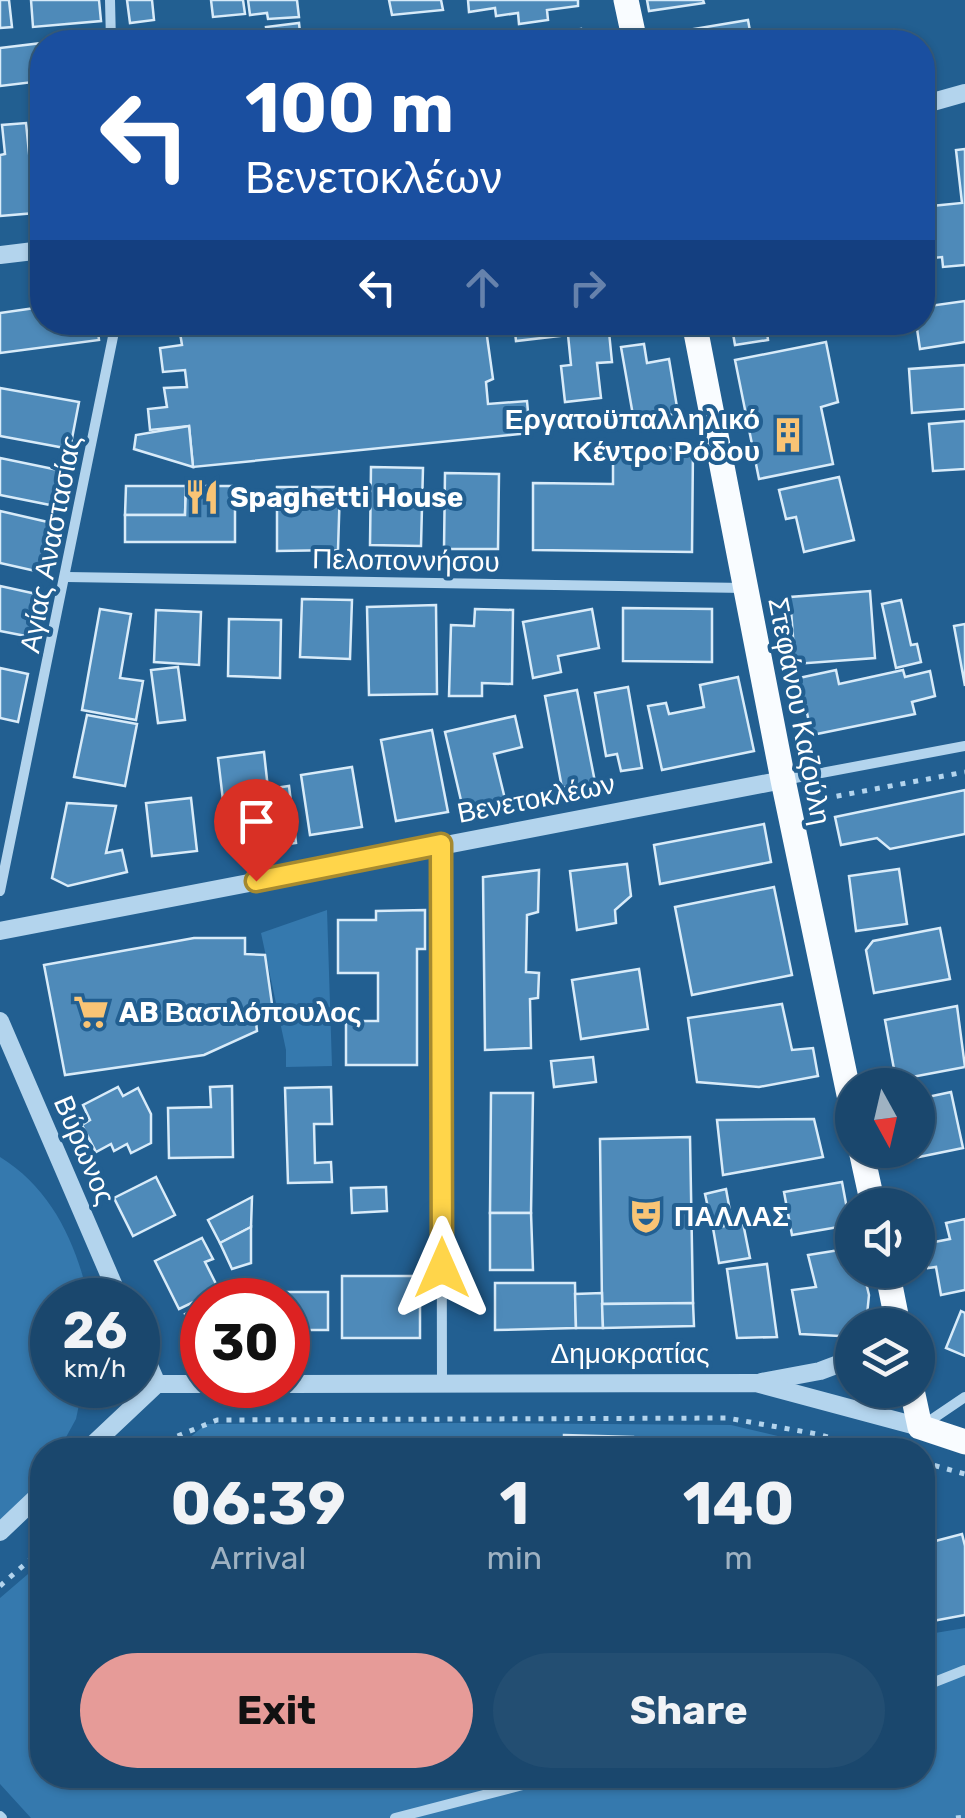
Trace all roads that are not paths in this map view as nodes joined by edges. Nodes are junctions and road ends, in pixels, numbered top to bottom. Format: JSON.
{"nodes":[{"id":1,"x":110,"y":0,"type":"edge"},
{"id":2,"x":626,"y":0,"type":"edge"},
{"id":3,"x":111,"y":30,"type":"edge"},
{"id":4,"x":632,"y":30,"type":"edge"},
{"id":5,"x":965,"y":93,"type":"edge"},
{"id":6,"x":935,"y":101,"type":"edge"},
{"id":7,"x":30,"y":251,"type":"edge"},
{"id":8,"x":0,"y":255,"type":"edge"},
{"id":9,"x":113,"y":335,"type":"edge"},
{"id":10,"x":697,"y":335,"type":"edge"},
{"id":11,"x":66,"y":577,"type":"junction"},
{"id":12,"x":746,"y":588,"type":"junction"},
{"id":13,"x":965,"y":746,"type":"edge"},
{"id":14,"x":786,"y":793,"type":"junction"},
{"id":15,"x":441,"y":844,"type":"junction"},
{"id":16,"x":0,"y":892,"type":"edge"},
{"id":17,"x":0,"y":931,"type":"edge"},
{"id":18,"x":0,"y":1021,"type":"edge"},
{"id":19,"x":843,"y":1068,"type":"edge"},
{"id":20,"x":111,"y":1278,"type":"edge"},
{"id":21,"x":835,"y":1365,"type":"edge"},
{"id":22,"x":756,"y":1383,"type":"junction"},
{"id":23,"x":310,"y":1384,"type":"edge"},
{"id":24,"x":442,"y":1384,"type":"junction"},
{"id":25,"x":965,"y":1398,"type":"edge"},
{"id":26,"x":132,"y":1408,"type":"edge"},
{"id":27,"x":916,"y":1408,"type":"edge"},
{"id":28,"x":920,"y":1427,"type":"junction"},
{"id":29,"x":100,"y":1438,"type":"edge"},
{"id":30,"x":965,"y":1442,"type":"edge"},
{"id":31,"x":30,"y":1503,"type":"edge"},
{"id":32,"x":0,"y":1532,"type":"edge"},
{"id":33,"x":965,"y":1670,"type":"edge"},
{"id":34,"x":935,"y":1682,"type":"edge"},
{"id":35,"x":512,"y":1788,"type":"edge"},
{"id":36,"x":395,"y":1818,"type":"edge"}],
"edges":[{"from":1,"to":3,"type":"street"},
{"from":2,"to":4,"type":"main road"},
{"from":5,"to":6,"type":"street"},
{"from":7,"to":8,"type":"street"},
{"from":9,"to":11,"type":"street","name":"Αγίας Αναστασίας"},
{"from":10,"to":12,"type":"main road","name":"Στεφάνου Καζούλη"},
{"from":11,"to":12,"type":"street","name":"Πελοποννήσου"},
{"from":11,"to":16,"type":"street","name":"Αγίας Αναστασίας"},
{"from":12,"to":14,"type":"main road","name":"Στεφάνου Καζούλη"},
{"from":13,"to":14,"type":"street","name":"Βενετοκλέων"},
{"from":14,"to":15,"type":"street","name":"Βενετοκλέων"},
{"from":14,"to":19,"type":"main road","name":"Στεφάνου Καζούλη"},
{"from":15,"to":17,"type":"street","name":"Βενετοκλέων"},
{"from":15,"to":24,"type":"street"},
{"from":18,"to":20,"type":"street","name":"Βύρωνος"},
{"from":21,"to":22,"type":"street"},
{"from":22,"to":24,"type":"street","name":"Δημοκρατίας"},
{"from":22,"to":28,"type":"street","name":"Δημοκρατίας"},
{"from":23,"to":24,"type":"street","name":"Δημοκρατίας"},
{"from":25,"to":28,"type":"street"},
{"from":26,"to":29,"type":"street"},
{"from":27,"to":28,"type":"main road"},
{"from":28,"to":30,"type":"main road","name":"Δημοκρατίας"},
{"from":31,"to":32,"type":"street"},
{"from":33,"to":34,"type":"street"},
{"from":35,"to":36,"type":"street"}]}
